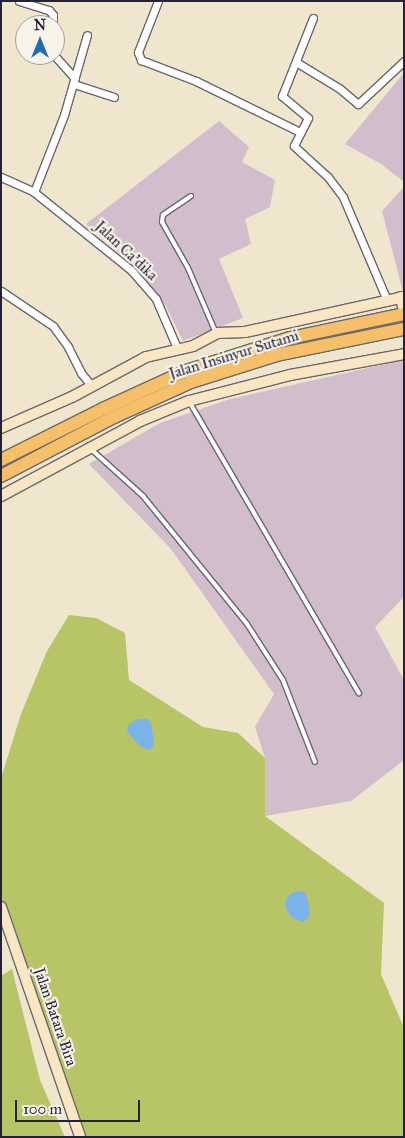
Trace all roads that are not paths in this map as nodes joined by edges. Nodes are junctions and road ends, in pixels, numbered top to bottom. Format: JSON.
{"nodes":[{"id":1,"x":19,"y":1,"type":"edge"},
{"id":2,"x":158,"y":1,"type":"edge"},
{"id":3,"x":53,"y":15,"type":"edge"},
{"id":4,"x":313,"y":18,"type":"dead end"},
{"id":5,"x":87,"y":35,"type":"dead end"},
{"id":6,"x":404,"y":61,"type":"edge"},
{"id":7,"x":296,"y":62,"type":"junction"},
{"id":8,"x":62,"y":65,"type":"edge"},
{"id":9,"x":74,"y":81,"type":"junction"},
{"id":10,"x":114,"y":96,"type":"dead end"},
{"id":11,"x":300,"y":132,"type":"junction"},
{"id":12,"x":1,"y":177,"type":"edge"},
{"id":13,"x":34,"y":192,"type":"junction"},
{"id":14,"x":192,"y":196,"type":"dead end"},
{"id":15,"x":1,"y":291,"type":"edge"},
{"id":16,"x":387,"y":300,"type":"junction"},
{"id":17,"x":403,"y":300,"type":"edge"},
{"id":18,"x":404,"y":314,"type":"edge"},
{"id":19,"x":404,"y":328,"type":"edge"},
{"id":20,"x":217,"y":333,"type":"junction"},
{"id":21,"x":177,"y":348,"type":"junction"},
{"id":22,"x":404,"y":354,"type":"edge"},
{"id":23,"x":91,"y":384,"type":"junction"},
{"id":24,"x":189,"y":401,"type":"junction"},
{"id":25,"x":1,"y":428,"type":"edge"},
{"id":26,"x":89,"y":447,"type":"junction"},
{"id":27,"x":1,"y":460,"type":"edge"},
{"id":28,"x":1,"y":476,"type":"edge"},
{"id":29,"x":1,"y":496,"type":"edge"},
{"id":30,"x":358,"y":693,"type":"dead end"},
{"id":31,"x":315,"y":762,"type":"dead end"},
{"id":32,"x":1,"y":907,"type":"edge"},
{"id":33,"x":80,"y":1137,"type":"edge"}],
"edges":[{"from":1,"to":3,"type":"street"},
{"from":2,"to":11,"type":"street"},
{"from":4,"to":7,"type":"street"},
{"from":5,"to":9,"type":"street"},
{"from":6,"to":7,"type":"street"},
{"from":7,"to":11,"type":"street"},
{"from":8,"to":9,"type":"street"},
{"from":9,"to":10,"type":"street"},
{"from":9,"to":13,"type":"street"},
{"from":11,"to":16,"type":"street"},
{"from":12,"to":13,"type":"street","name":"Jalan Ca'dika"},
{"from":13,"to":21,"type":"street","name":"Jalan Ca'dika"},
{"from":14,"to":20,"type":"lane"},
{"from":15,"to":23,"type":"street"},
{"from":16,"to":17,"type":"street"},
{"from":16,"to":20,"type":"street"},
{"from":18,"to":27,"type":"highway","name":"Jalan Insinyur Sutami"},
{"from":19,"to":28,"type":"highway","name":"Jalan Insinyur Sutami"},
{"from":20,"to":21,"type":"street"},
{"from":21,"to":23,"type":"street"},
{"from":22,"to":24,"type":"street"},
{"from":23,"to":25,"type":"street"},
{"from":24,"to":26,"type":"street"},
{"from":24,"to":30,"type":"lane"},
{"from":26,"to":29,"type":"street"},
{"from":26,"to":31,"type":"lane"},
{"from":32,"to":33,"type":"street","name":"Jalan Batara Bira"}]}
